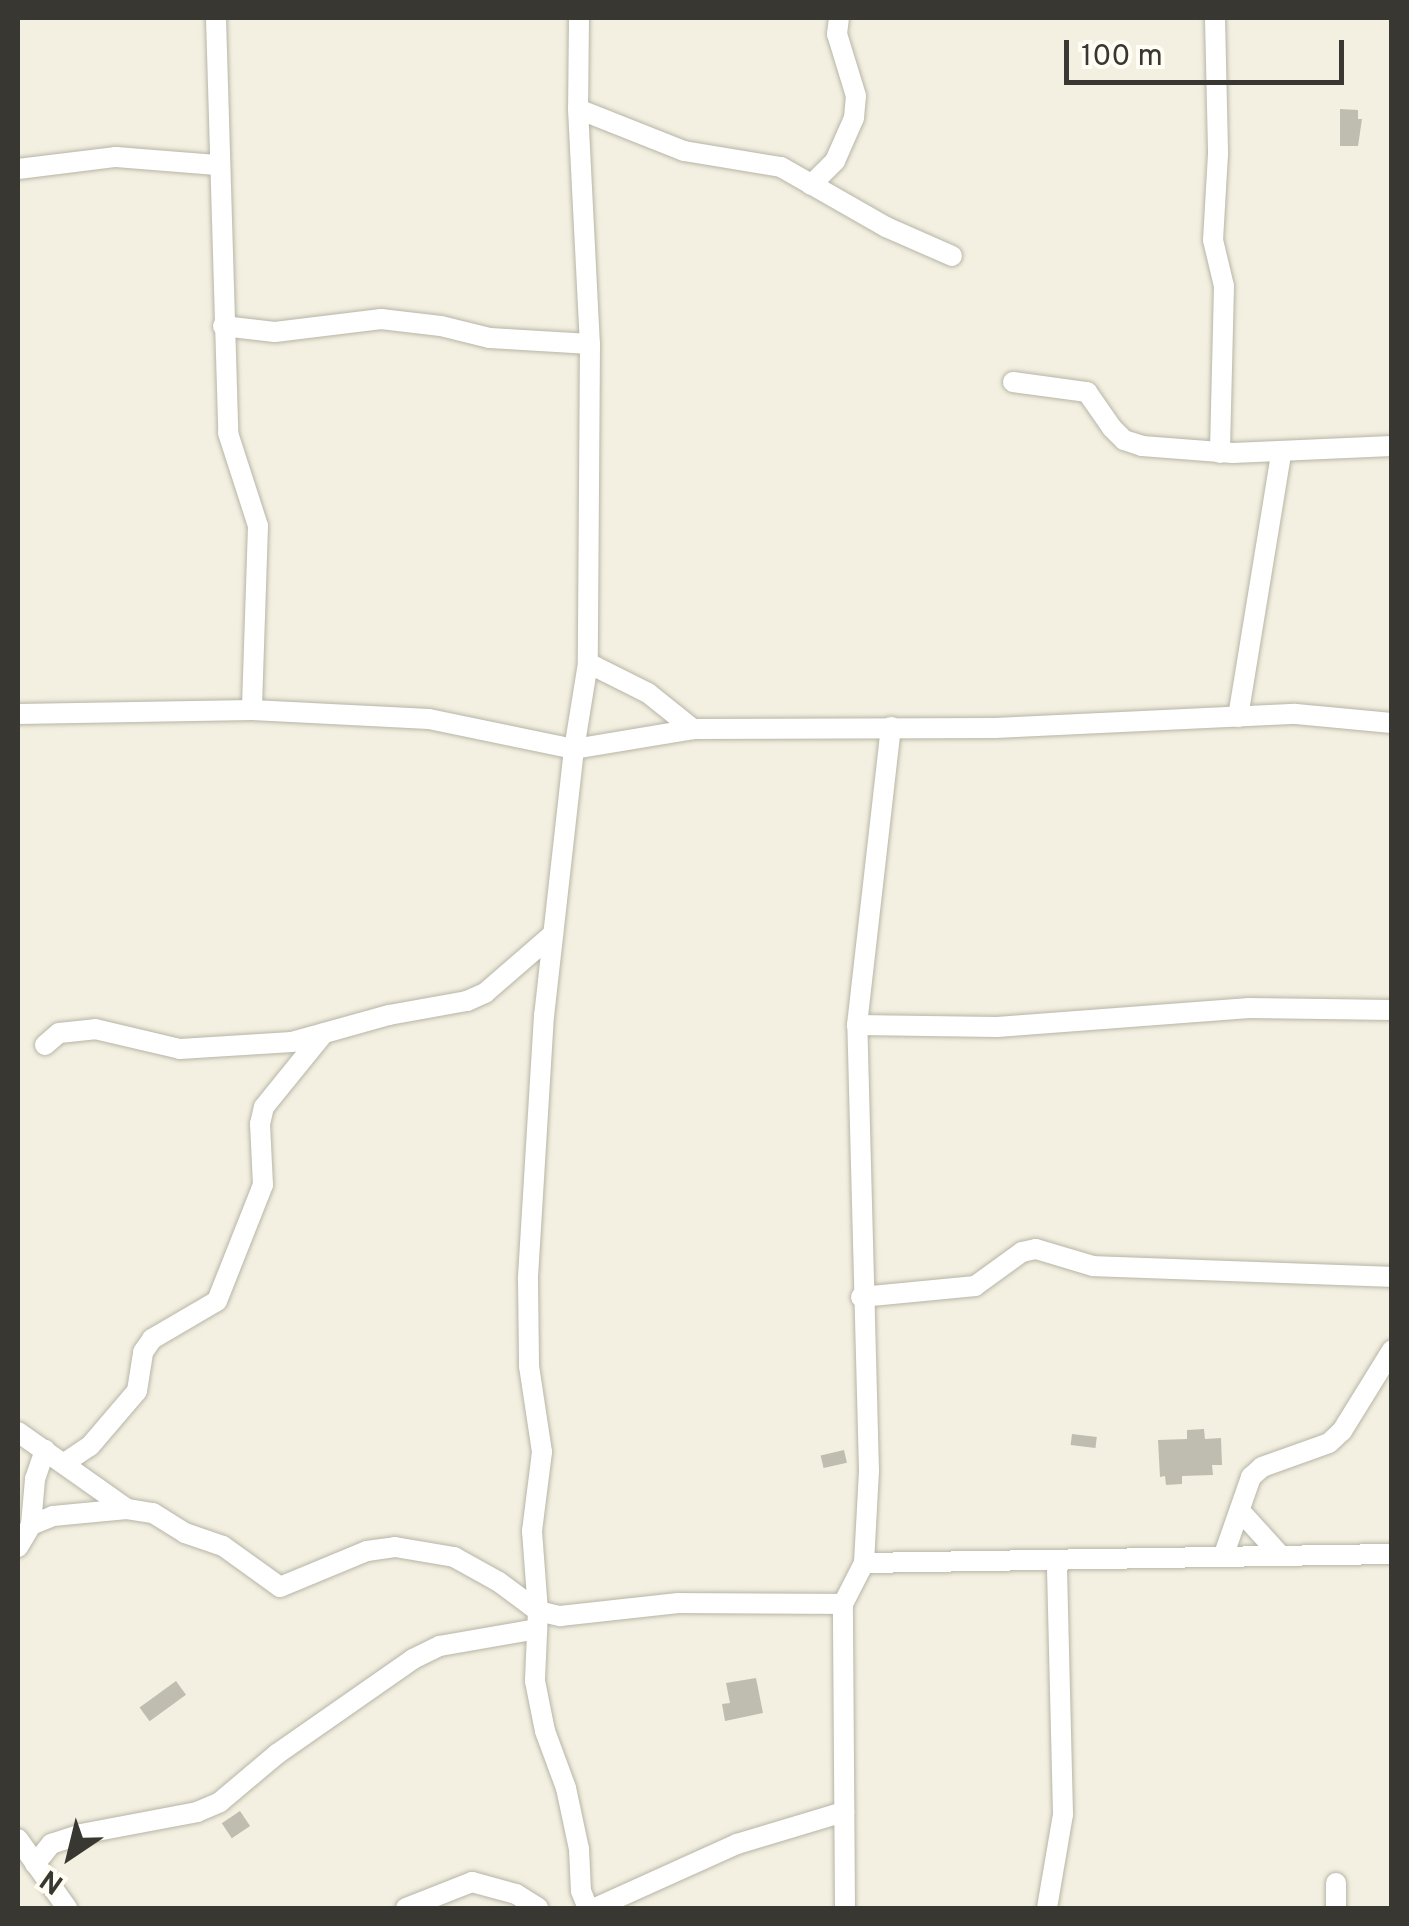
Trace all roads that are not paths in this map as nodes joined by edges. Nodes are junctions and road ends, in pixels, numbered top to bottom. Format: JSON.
{"nodes":[{"id":1,"x":216,"y":18,"type":"edge"},
{"id":2,"x":580,"y":18,"type":"edge"},
{"id":3,"x":839,"y":18,"type":"edge"},
{"id":4,"x":1215,"y":18,"type":"edge"},
{"id":5,"x":578,"y":109,"type":"junction"},
{"id":6,"x":217,"y":165,"type":"junction"},
{"id":7,"x":18,"y":168,"type":"edge"},
{"id":8,"x":811,"y":185,"type":"junction"},
{"id":9,"x":952,"y":256,"type":"dead end"},
{"id":10,"x":223,"y":326,"type":"junction"},
{"id":11,"x":590,"y":344,"type":"junction"},
{"id":12,"x":1013,"y":382,"type":"dead end"},
{"id":13,"x":1392,"y":446,"type":"edge"},
{"id":14,"x":1220,"y":452,"type":"junction"},
{"id":15,"x":1281,"y":453,"type":"junction"},
{"id":16,"x":588,"y":663,"type":"junction"},
{"id":17,"x":252,"y":710,"type":"junction"},
{"id":18,"x":25,"y":714,"type":"edge"},
{"id":19,"x":1238,"y":717,"type":"junction"},
{"id":20,"x":1392,"y":723,"type":"edge"},
{"id":21,"x":892,"y":727,"type":"junction"},
{"id":22,"x":693,"y":730,"type":"junction"},
{"id":23,"x":18,"y":732,"type":"edge"},
{"id":24,"x":574,"y":748,"type":"junction"},
{"id":25,"x":553,"y":934,"type":"junction"},
{"id":26,"x":1392,"y":1010,"type":"edge"},
{"id":27,"x":857,"y":1025,"type":"junction"},
{"id":28,"x":326,"y":1032,"type":"junction"},
{"id":29,"x":44,"y":1045,"type":"dead end"},
{"id":30,"x":1392,"y":1277,"type":"edge"},
{"id":31,"x":861,"y":1297,"type":"junction"},
{"id":32,"x":1392,"y":1350,"type":"edge"},
{"id":33,"x":18,"y":1432,"type":"edge"},
{"id":34,"x":45,"y":1450,"type":"junction"},
{"id":35,"x":66,"y":1462,"type":"junction"},
{"id":36,"x":126,"y":1509,"type":"junction"},
{"id":37,"x":1240,"y":1512,"type":"junction"},
{"id":38,"x":31,"y":1525,"type":"junction"},
{"id":39,"x":18,"y":1547,"type":"edge"},
{"id":40,"x":1392,"y":1554,"type":"edge"},
{"id":41,"x":1282,"y":1556,"type":"junction"},
{"id":42,"x":1223,"y":1557,"type":"junction"},
{"id":43,"x":1056,"y":1560,"type":"junction"},
{"id":44,"x":864,"y":1563,"type":"junction"},
{"id":45,"x":844,"y":1604,"type":"junction"},
{"id":46,"x":537,"y":1620,"type":"junction"},
{"id":47,"x":844,"y":1812,"type":"junction"},
{"id":48,"x":18,"y":1840,"type":"edge"},
{"id":49,"x":51,"y":1844,"type":"junction"},
{"id":50,"x":35,"y":1864,"type":"junction"},
{"id":51,"x":1336,"y":1883,"type":"dead end"},
{"id":52,"x":67,"y":1908,"type":"edge"},
{"id":53,"x":406,"y":1908,"type":"edge"},
{"id":54,"x":538,"y":1908,"type":"edge"},
{"id":55,"x":591,"y":1908,"type":"edge"},
{"id":56,"x":845,"y":1908,"type":"edge"},
{"id":57,"x":1047,"y":1908,"type":"edge"},
{"id":58,"x":1336,"y":1908,"type":"edge"}],
"edges":[{"from":1,"to":6,"type":"street"},
{"from":2,"to":5,"type":"street"},
{"from":3,"to":8,"type":"street"},
{"from":4,"to":14,"type":"street"},
{"from":5,"to":8,"type":"street"},
{"from":5,"to":11,"type":"street"},
{"from":6,"to":7,"type":"street"},
{"from":6,"to":10,"type":"street"},
{"from":8,"to":9,"type":"street"},
{"from":10,"to":11,"type":"street"},
{"from":10,"to":17,"type":"street"},
{"from":11,"to":16,"type":"street"},
{"from":12,"to":14,"type":"street"},
{"from":13,"to":15,"type":"street"},
{"from":14,"to":15,"type":"street"},
{"from":15,"to":19,"type":"street"},
{"from":16,"to":22,"type":"street"},
{"from":16,"to":24,"type":"street"},
{"from":17,"to":18,"type":"street"},
{"from":17,"to":24,"type":"street"},
{"from":18,"to":23,"type":"street"},
{"from":19,"to":20,"type":"street"},
{"from":19,"to":21,"type":"street"},
{"from":21,"to":22,"type":"street"},
{"from":21,"to":27,"type":"street"},
{"from":22,"to":24,"type":"street"},
{"from":24,"to":25,"type":"street"},
{"from":25,"to":28,"type":"street"},
{"from":25,"to":46,"type":"street"},
{"from":26,"to":27,"type":"street"},
{"from":27,"to":31,"type":"street"},
{"from":28,"to":29,"type":"street"},
{"from":28,"to":35,"type":"street"},
{"from":30,"to":31,"type":"street"},
{"from":31,"to":44,"type":"street"},
{"from":32,"to":37,"type":"street"},
{"from":33,"to":34,"type":"street"},
{"from":34,"to":35,"type":"street"},
{"from":34,"to":38,"type":"street"},
{"from":35,"to":36,"type":"street"},
{"from":36,"to":38,"type":"street"},
{"from":36,"to":46,"type":"street"},
{"from":37,"to":41,"type":"street"},
{"from":37,"to":42,"type":"street"},
{"from":38,"to":39,"type":"street"},
{"from":40,"to":41,"type":"street"},
{"from":41,"to":42,"type":"street"},
{"from":42,"to":43,"type":"street"},
{"from":43,"to":44,"type":"street"},
{"from":43,"to":57,"type":"street"},
{"from":44,"to":45,"type":"street"},
{"from":45,"to":46,"type":"street"},
{"from":45,"to":47,"type":"street"},
{"from":46,"to":49,"type":"street"},
{"from":46,"to":55,"type":"street"},
{"from":47,"to":55,"type":"street"},
{"from":47,"to":56,"type":"street"},
{"from":48,"to":49,"type":"street"},
{"from":48,"to":50,"type":"street"},
{"from":49,"to":50,"type":"street"},
{"from":50,"to":52,"type":"street"},
{"from":51,"to":58,"type":"street"},
{"from":53,"to":54,"type":"street"}]}
